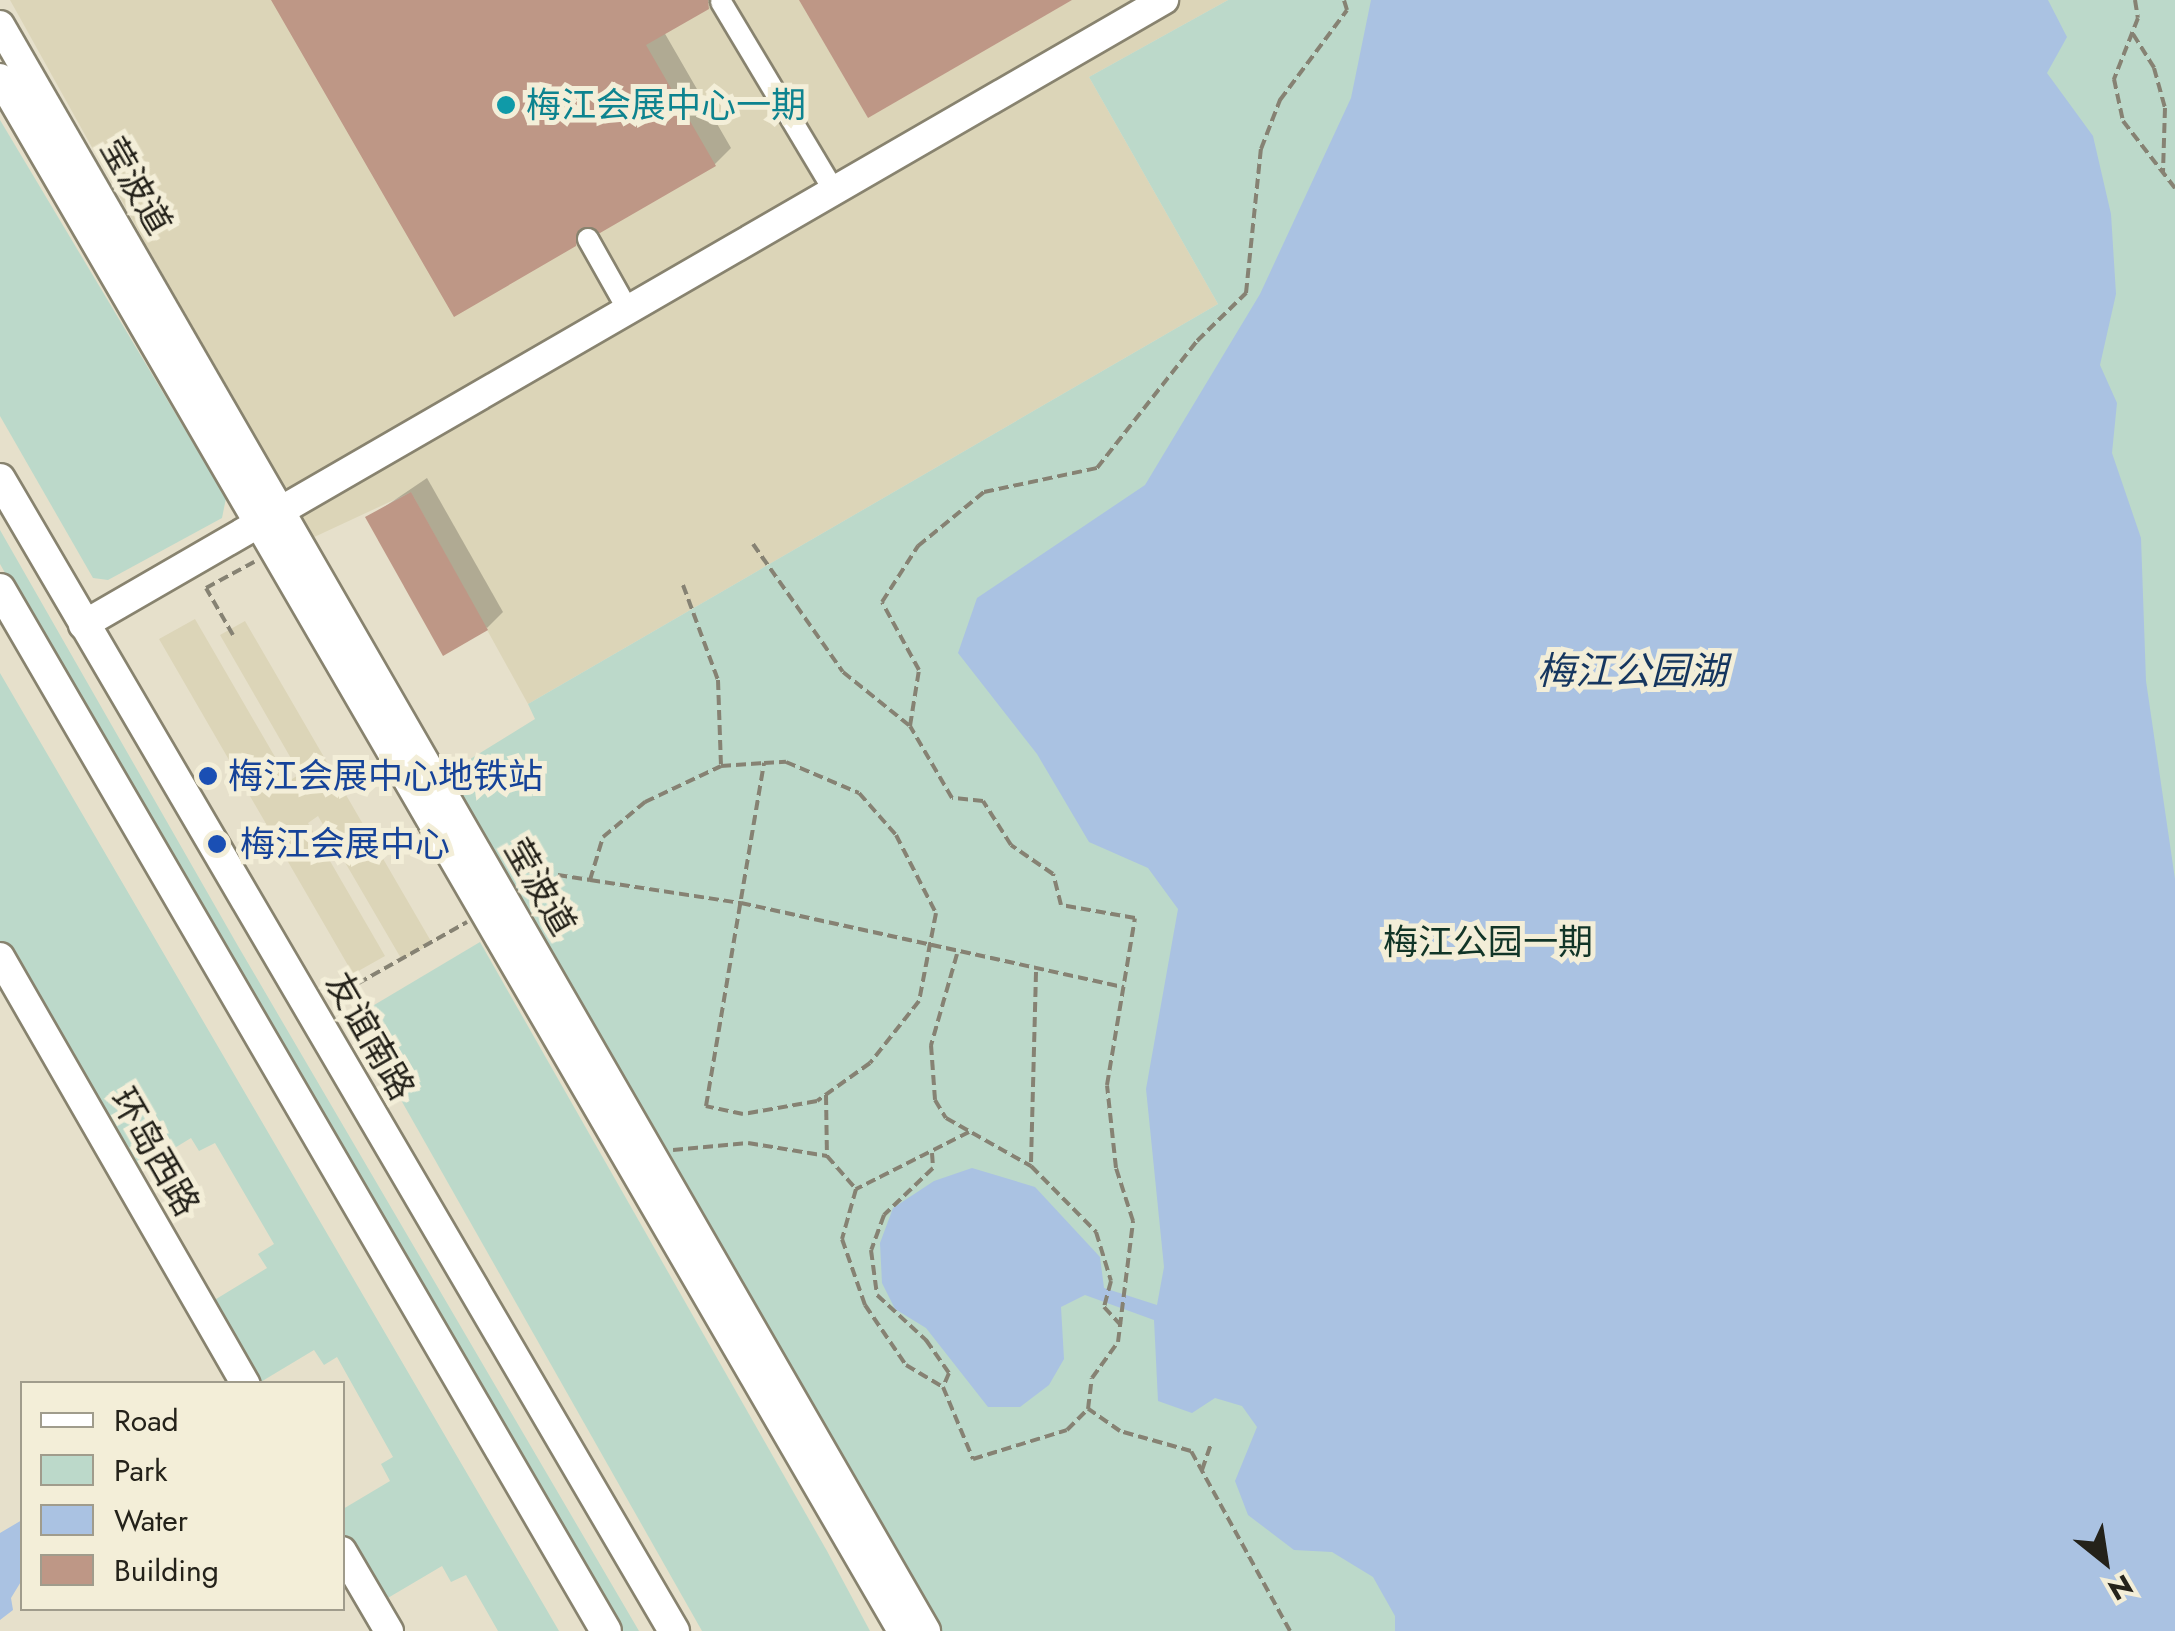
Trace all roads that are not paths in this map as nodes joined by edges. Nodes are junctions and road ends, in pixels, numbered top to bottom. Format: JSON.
{"nodes":[{"id":1,"x":1164,"y":0,"type":"edge"},
{"id":2,"x":721,"y":2,"type":"edge"},
{"id":3,"x":0,"y":25,"type":"edge"},
{"id":4,"x":0,"y":78,"type":"edge"},
{"id":5,"x":8,"y":104,"type":"edge"},
{"id":6,"x":834,"y":191,"type":"junction"},
{"id":7,"x":588,"y":240,"type":"dead end"},
{"id":8,"x":628,"y":310,"type":"junction"},
{"id":9,"x":0,"y":479,"type":"edge"},
{"id":10,"x":270,"y":518,"type":"junction"},
{"id":11,"x":0,"y":589,"type":"edge"},
{"id":12,"x":83,"y":626,"type":"junction"},
{"id":13,"x":0,"y":957,"type":"edge"},
{"id":14,"x":0,"y":993,"type":"edge"},
{"id":15,"x":225,"y":1381,"type":"edge"},
{"id":16,"x":244,"y":1381,"type":"edge"},
{"id":17,"x":345,"y":1556,"type":"edge"},
{"id":18,"x":345,"y":1587,"type":"edge"},
{"id":19,"x":371,"y":1631,"type":"edge"},
{"id":20,"x":388,"y":1631,"type":"edge"},
{"id":21,"x":606,"y":1631,"type":"edge"},
{"id":22,"x":674,"y":1631,"type":"edge"},
{"id":23,"x":902,"y":1631,"type":"edge"},
{"id":24,"x":926,"y":1631,"type":"edge"}],
"edges":[{"from":1,"to":6,"type":"street"},
{"from":2,"to":6,"type":"street"},
{"from":3,"to":10,"type":"street","name":"莹波道"},
{"from":4,"to":5,"type":"street","name":"莹波道"},
{"from":5,"to":10,"type":"street","name":"莹波道"},
{"from":6,"to":8,"type":"street"},
{"from":7,"to":8,"type":"street"},
{"from":8,"to":10,"type":"street"},
{"from":9,"to":12,"type":"main road","name":"友谊南路"},
{"from":10,"to":12,"type":"street"},
{"from":10,"to":23,"type":"street","name":"莹波道"},
{"from":10,"to":24,"type":"street","name":"莹波道"},
{"from":11,"to":21,"type":"main road"},
{"from":12,"to":22,"type":"main road","name":"友谊南路"},
{"from":13,"to":16,"type":"street","name":"环岛西路"},
{"from":14,"to":15,"type":"street","name":"环岛西路"},
{"from":17,"to":20,"type":"street"},
{"from":18,"to":19,"type":"street"}]}
